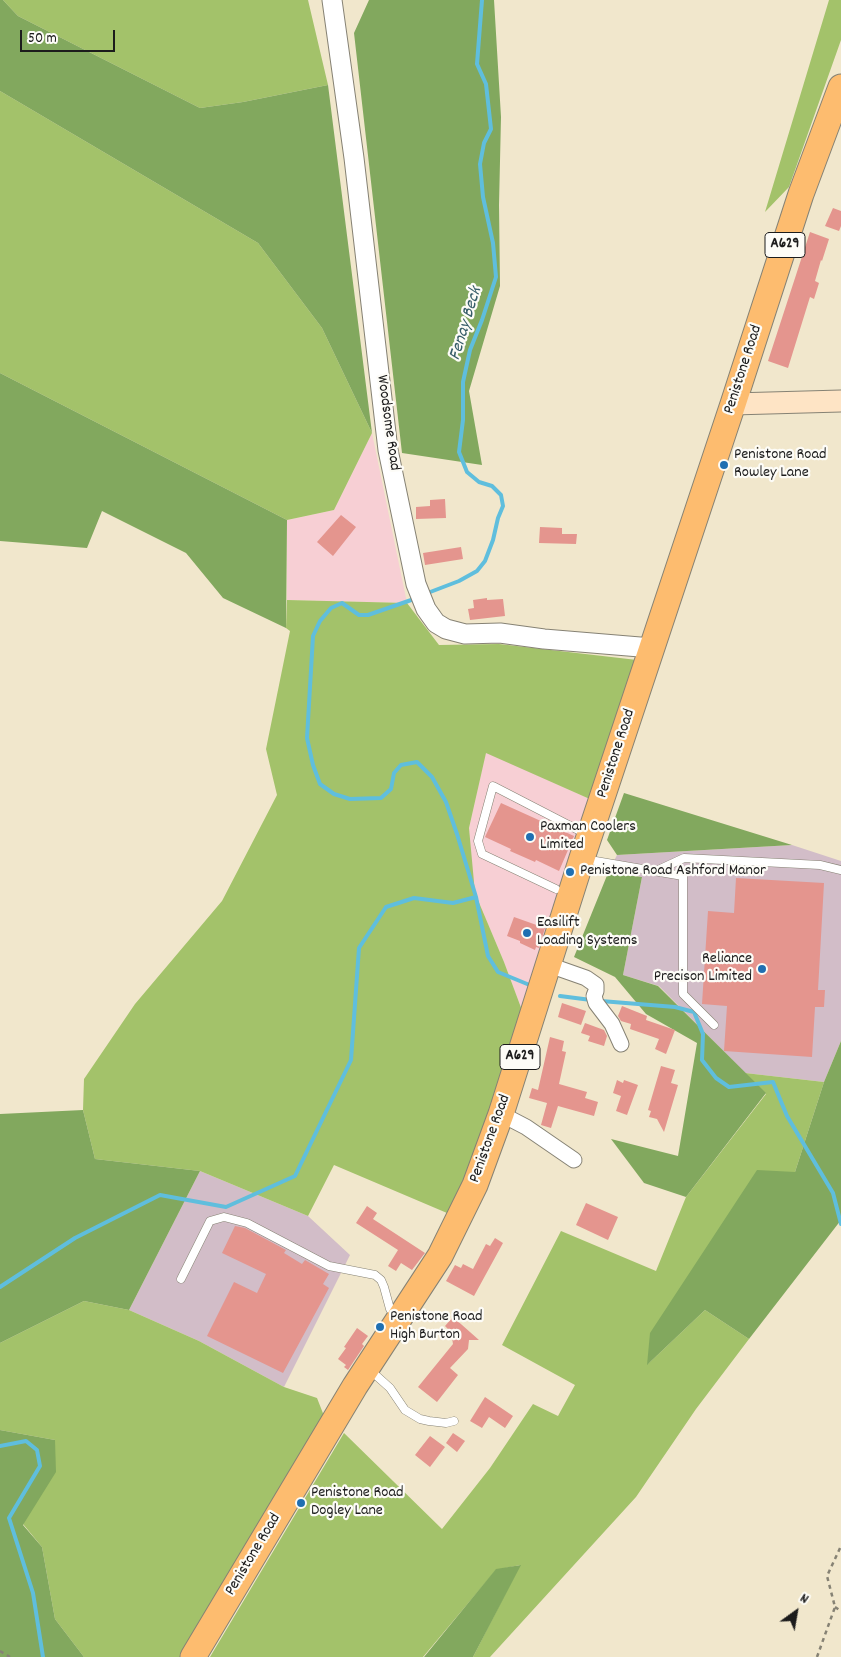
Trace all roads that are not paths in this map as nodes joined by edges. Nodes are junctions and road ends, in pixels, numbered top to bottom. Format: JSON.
{"nodes":[{"id":1,"x":332,"y":0,"type":"edge"},
{"id":2,"x":841,"y":87,"type":"edge"},
{"id":3,"x":833,"y":130,"type":"edge"},
{"id":4,"x":841,"y":401,"type":"edge"},
{"id":5,"x":734,"y":404,"type":"junction"},
{"id":6,"x":652,"y":648,"type":"junction"},
{"id":7,"x":586,"y":847,"type":"junction"},
{"id":8,"x":841,"y":870,"type":"edge"},
{"id":9,"x":656,"y":871,"type":"junction"},
{"id":10,"x":556,"y":890,"type":"dead end"},
{"id":11,"x":549,"y":965,"type":"junction"},
{"id":12,"x":714,"y":1025,"type":"dead end"},
{"id":13,"x":621,"y":1044,"type":"dead end"},
{"id":14,"x":501,"y":1114,"type":"junction"},
{"id":15,"x":574,"y":1160,"type":"dead end"},
{"id":16,"x":181,"y":1279,"type":"dead end"},
{"id":17,"x":398,"y":1318,"type":"junction"},
{"id":18,"x":367,"y":1367,"type":"junction"},
{"id":19,"x":454,"y":1421,"type":"dead end"},
{"id":20,"x":193,"y":1657,"type":"edge"}],
"edges":[{"from":1,"to":6,"type":"street","name":"Woodsome Road"},
{"from":2,"to":3,"type":"highway","name":"Penistone Road","number":"A629"},
{"from":3,"to":5,"type":"highway","name":"Penistone Road","number":"A629"},
{"from":4,"to":5,"type":"main road"},
{"from":5,"to":6,"type":"highway","name":"Penistone Road","number":"A629"},
{"from":6,"to":7,"type":"highway","name":"Penistone Road","number":"A629"},
{"from":7,"to":9,"type":"lane"},
{"from":7,"to":10,"type":"lane"},
{"from":7,"to":11,"type":"highway","name":"Penistone Road","number":"A629"},
{"from":8,"to":9,"type":"lane"},
{"from":9,"to":12,"type":"lane"},
{"from":11,"to":13,"type":"street"},
{"from":11,"to":14,"type":"highway","name":"Penistone Road","number":"A629"},
{"from":14,"to":15,"type":"street"},
{"from":14,"to":17,"type":"highway","name":"Penistone Road","number":"A629"},
{"from":16,"to":17,"type":"lane"},
{"from":17,"to":18,"type":"highway","name":"Penistone Road","number":"A629"},
{"from":18,"to":19,"type":"lane"},
{"from":18,"to":20,"type":"highway","name":"Penistone Road","number":"A629"}]}
